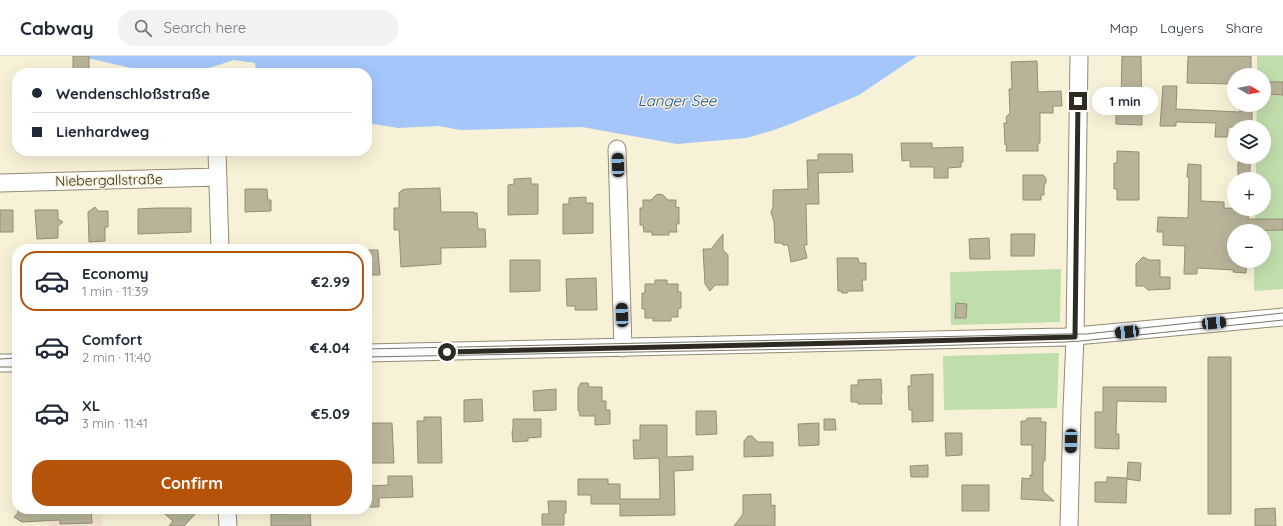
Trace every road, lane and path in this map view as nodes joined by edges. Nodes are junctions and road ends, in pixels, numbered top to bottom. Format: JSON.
{"nodes":[{"id":1,"x":1079,"y":56,"type":"edge"},
{"id":2,"x":617,"y":149,"type":"dead end"},
{"id":3,"x":217,"y":156,"type":"edge"},
{"id":4,"x":218,"y":177,"type":"junction"},
{"id":5,"x":0,"y":182,"type":"edge"},
{"id":6,"x":220,"y":244,"type":"edge"},
{"id":7,"x":1283,"y":317,"type":"edge"},
{"id":8,"x":1075,"y":337,"type":"junction"},
{"id":9,"x":623,"y":348,"type":"junction"},
{"id":10,"x":372,"y":354,"type":"edge"},
{"id":11,"x":0,"y":363,"type":"edge"},
{"id":12,"x":12,"y":363,"type":"edge"},
{"id":13,"x":227,"y":514,"type":"edge"},
{"id":14,"x":228,"y":526,"type":"edge"},
{"id":15,"x":1069,"y":526,"type":"edge"}],
"edges":[{"from":1,"to":8,"type":"street"},
{"from":2,"to":9,"type":"street"},
{"from":3,"to":4,"type":"street"},
{"from":4,"to":5,"type":"street","name":"Niebergallstraße"},
{"from":4,"to":6,"type":"street"},
{"from":7,"to":8,"type":"street"},
{"from":8,"to":9,"type":"street"},
{"from":8,"to":15,"type":"street"},
{"from":9,"to":10,"type":"street"},
{"from":11,"to":12,"type":"street"},
{"from":13,"to":14,"type":"street"}]}
